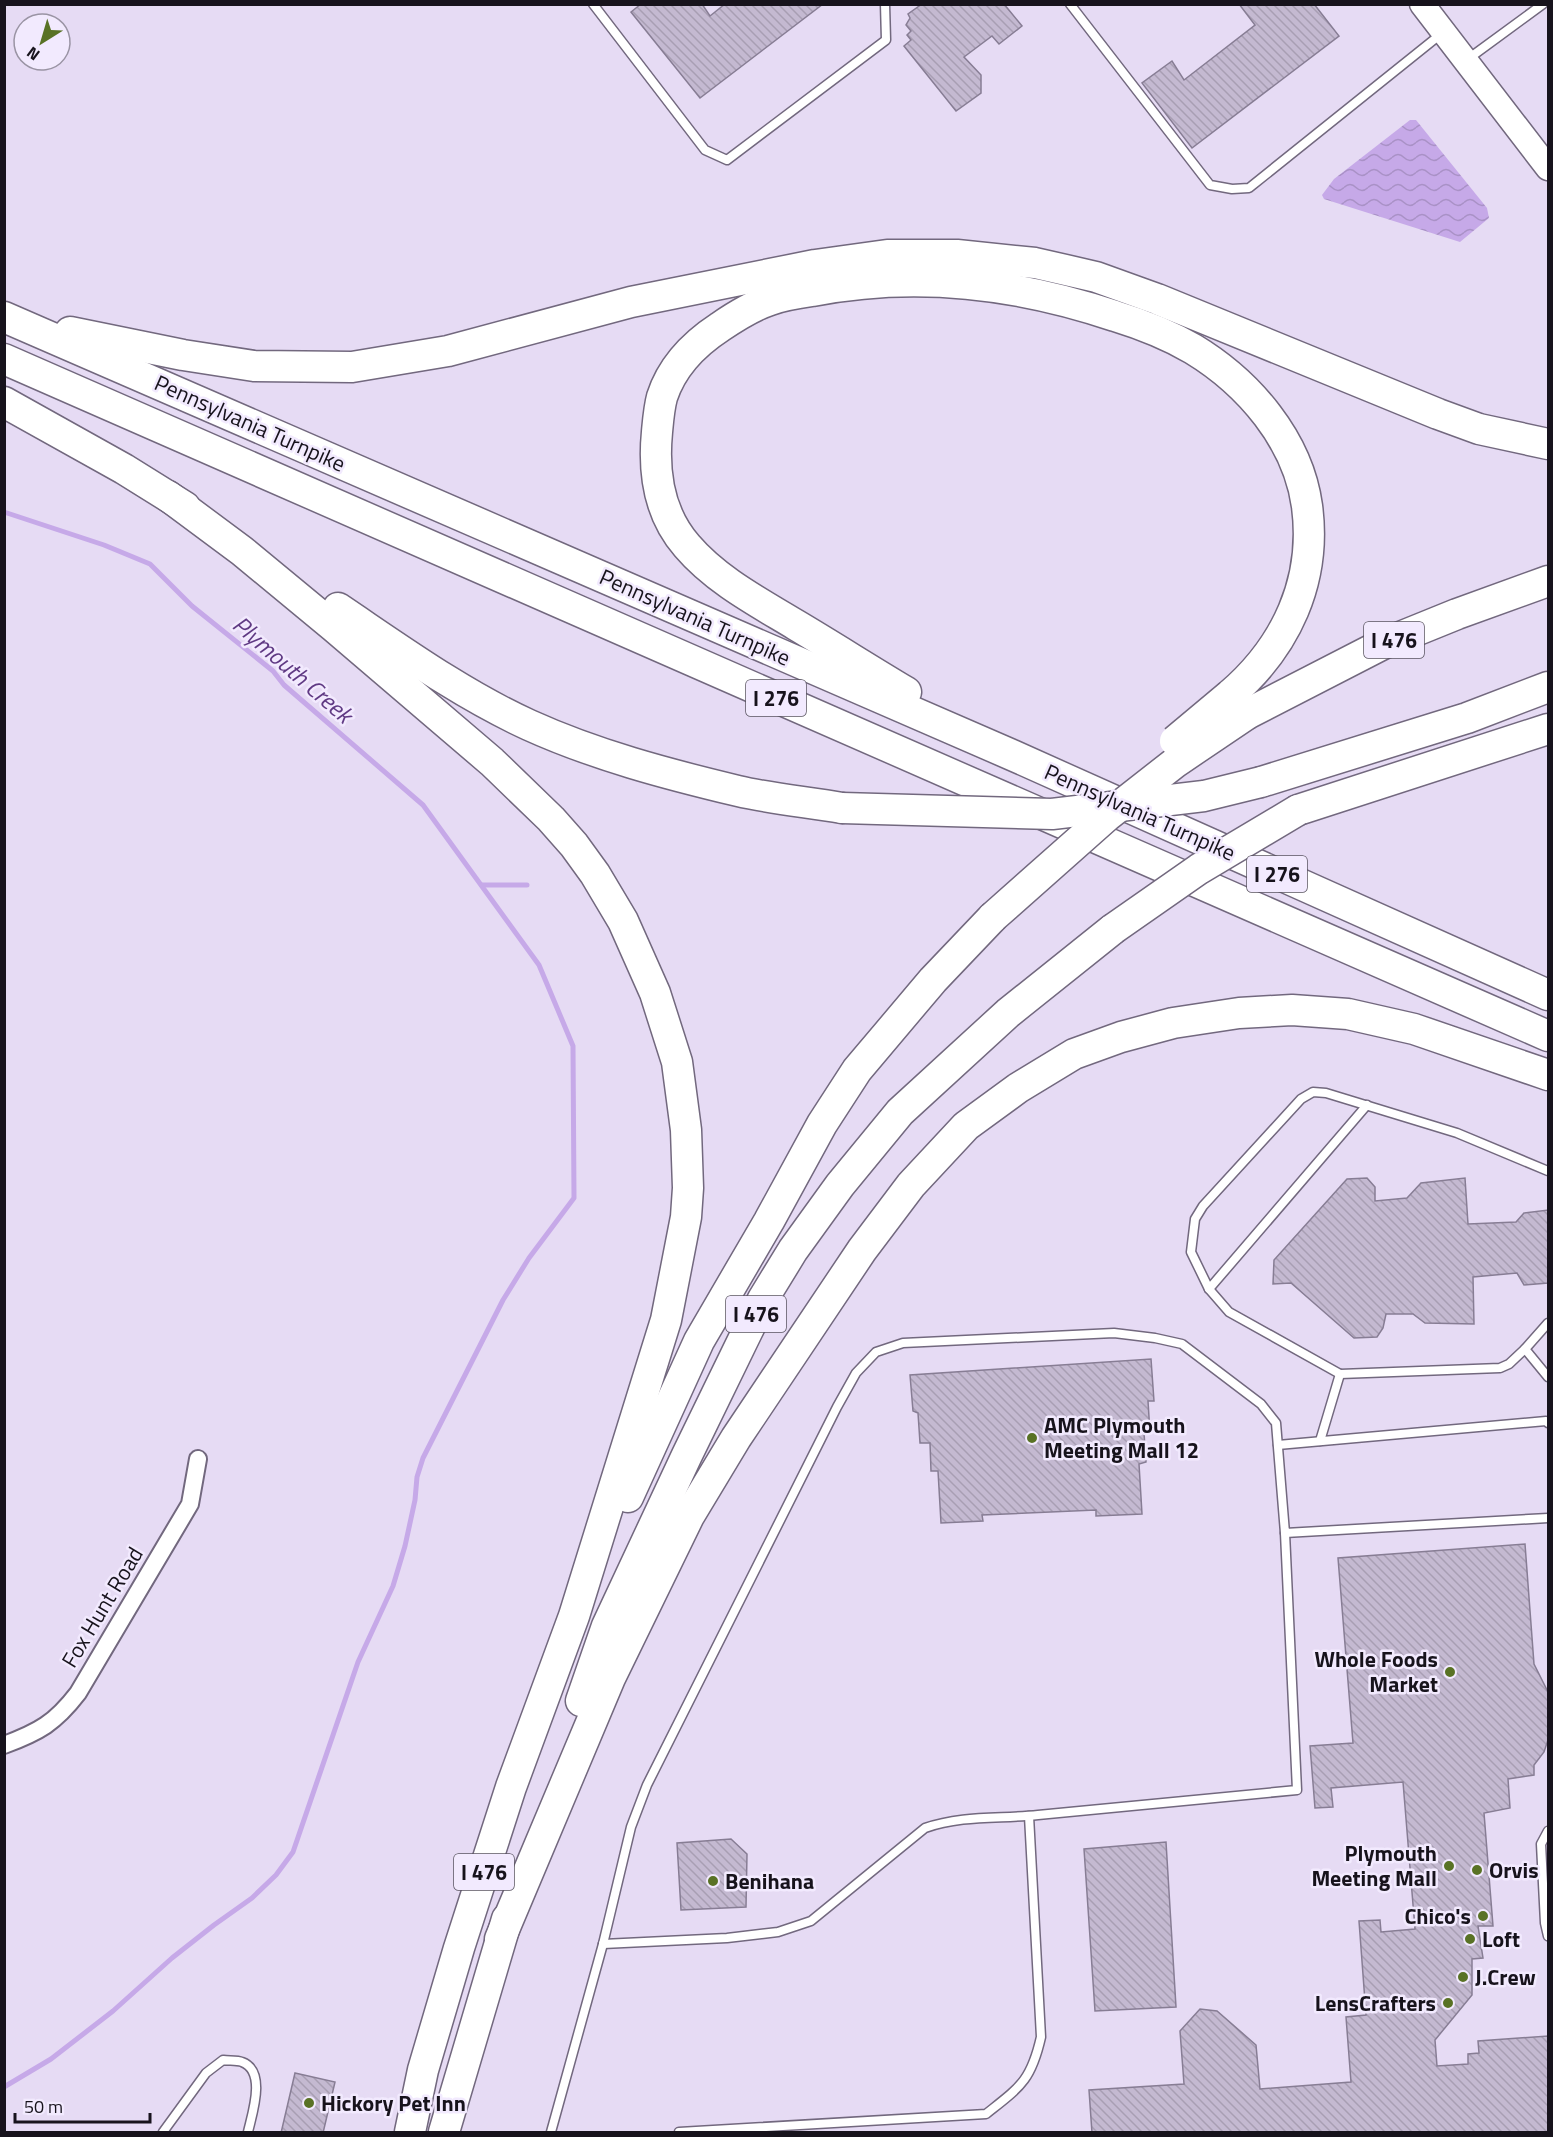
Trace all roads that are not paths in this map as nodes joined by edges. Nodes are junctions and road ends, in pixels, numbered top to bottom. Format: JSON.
{"nodes":[{"id":1,"x":593,"y":4,"type":"edge"},
{"id":2,"x":885,"y":4,"type":"edge"},
{"id":3,"x":1070,"y":4,"type":"edge"},
{"id":4,"x":1422,"y":4,"type":"edge"},
{"id":5,"x":1543,"y":4,"type":"edge"},
{"id":6,"x":1444,"y":32,"type":"junction"},
{"id":7,"x":1465,"y":61,"type":"junction"},
{"id":8,"x":1548,"y":168,"type":"edge"},
{"id":9,"x":12,"y":320,"type":"edge"},
{"id":10,"x":4,"y":359,"type":"edge"},
{"id":11,"x":4,"y":402,"type":"edge"},
{"id":12,"x":1548,"y":444,"type":"edge"},
{"id":13,"x":168,"y":496,"type":"junction"},
{"id":14,"x":1548,"y":581,"type":"edge"},
{"id":15,"x":1548,"y":687,"type":"edge"},
{"id":16,"x":1239,"y":705,"type":"junction"},
{"id":17,"x":1467,"y":718,"type":"junction"},
{"id":18,"x":1548,"y":729,"type":"edge"},
{"id":19,"x":1012,"y":755,"type":"junction"},
{"id":20,"x":1298,"y":810,"type":"junction"},
{"id":21,"x":1547,"y":994,"type":"edge"},
{"id":22,"x":1548,"y":1036,"type":"edge"},
{"id":23,"x":1548,"y":1074,"type":"edge"},
{"id":24,"x":1367,"y":1105,"type":"junction"},
{"id":25,"x":1548,"y":1172,"type":"edge"},
{"id":26,"x":1209,"y":1289,"type":"junction"},
{"id":27,"x":1548,"y":1323,"type":"edge"},
{"id":28,"x":1525,"y":1349,"type":"junction"},
{"id":29,"x":1340,"y":1374,"type":"junction"},
{"id":30,"x":1548,"y":1377,"type":"edge"},
{"id":31,"x":1548,"y":1423,"type":"edge"},
{"id":32,"x":1320,"y":1441,"type":"junction"},
{"id":33,"x":1278,"y":1445,"type":"junction"},
{"id":34,"x":198,"y":1460,"type":"dead end"},
{"id":35,"x":1548,"y":1518,"type":"edge"},
{"id":36,"x":1285,"y":1533,"type":"junction"},
{"id":37,"x":574,"y":1616,"type":"junction"},
{"id":38,"x":4,"y":1745,"type":"edge"},
{"id":39,"x":1029,"y":1816,"type":"junction"},
{"id":40,"x":1548,"y":1831,"type":"edge"},
{"id":41,"x":1548,"y":1936,"type":"edge"},
{"id":42,"x":500,"y":1939,"type":"junction"},
{"id":43,"x":603,"y":1944,"type":"junction"},
{"id":44,"x":163,"y":2133,"type":"edge"},
{"id":45,"x":248,"y":2133,"type":"edge"},
{"id":46,"x":410,"y":2133,"type":"edge"},
{"id":47,"x":444,"y":2133,"type":"edge"},
{"id":48,"x":551,"y":2133,"type":"edge"},
{"id":49,"x":680,"y":2133,"type":"edge"}],
"edges":[{"from":1,"to":2,"type":"lane"},
{"from":3,"to":6,"type":"lane"},
{"from":4,"to":6,"type":"main road"},
{"from":5,"to":7,"type":"lane"},
{"from":6,"to":7,"type":"main road"},
{"from":7,"to":8,"type":"main road"},
{"from":9,"to":12,"type":"highway"},
{"from":9,"to":19,"type":"highway","name":"Pennsylvania Turnpike","number":"I 276"},
{"from":10,"to":22,"type":"highway","name":"Pennsylvania Turnpike","number":"I 276"},
{"from":11,"to":13,"type":"highway"},
{"from":13,"to":17,"type":"highway","bridge":true},
{"from":13,"to":37,"type":"highway"},
{"from":14,"to":16,"type":"highway","number":"I 476"},
{"from":15,"to":17,"type":"highway","number":"I 476"},
{"from":16,"to":19,"type":"highway"},
{"from":16,"to":37,"type":"highway","number":"I 476","bridge":true},
{"from":17,"to":20,"type":"highway","number":"I 476"},
{"from":18,"to":20,"type":"highway"},
{"from":19,"to":21,"type":"highway","name":"Pennsylvania Turnpike","number":"I 276"},
{"from":20,"to":42,"type":"highway","number":"I 476","bridge":true},
{"from":23,"to":42,"type":"highway"},
{"from":24,"to":25,"type":"lane"},
{"from":24,"to":26,"type":"lane"},
{"from":24,"to":26,"type":"lane"},
{"from":26,"to":29,"type":"lane"},
{"from":27,"to":28,"type":"lane"},
{"from":28,"to":29,"type":"lane"},
{"from":28,"to":30,"type":"lane"},
{"from":29,"to":32,"type":"lane"},
{"from":31,"to":32,"type":"lane"},
{"from":32,"to":33,"type":"lane"},
{"from":33,"to":36,"type":"lane"},
{"from":33,"to":43,"type":"lane"},
{"from":34,"to":38,"type":"street","name":"Fox Hunt Road"},
{"from":35,"to":36,"type":"lane"},
{"from":36,"to":39,"type":"lane"},
{"from":37,"to":46,"type":"highway","number":"I 476"},
{"from":39,"to":43,"type":"lane"},
{"from":39,"to":49,"type":"lane"},
{"from":40,"to":41,"type":"lane"},
{"from":42,"to":47,"type":"highway","number":"I 476"},
{"from":43,"to":48,"type":"lane"},
{"from":44,"to":45,"type":"lane"}]}
